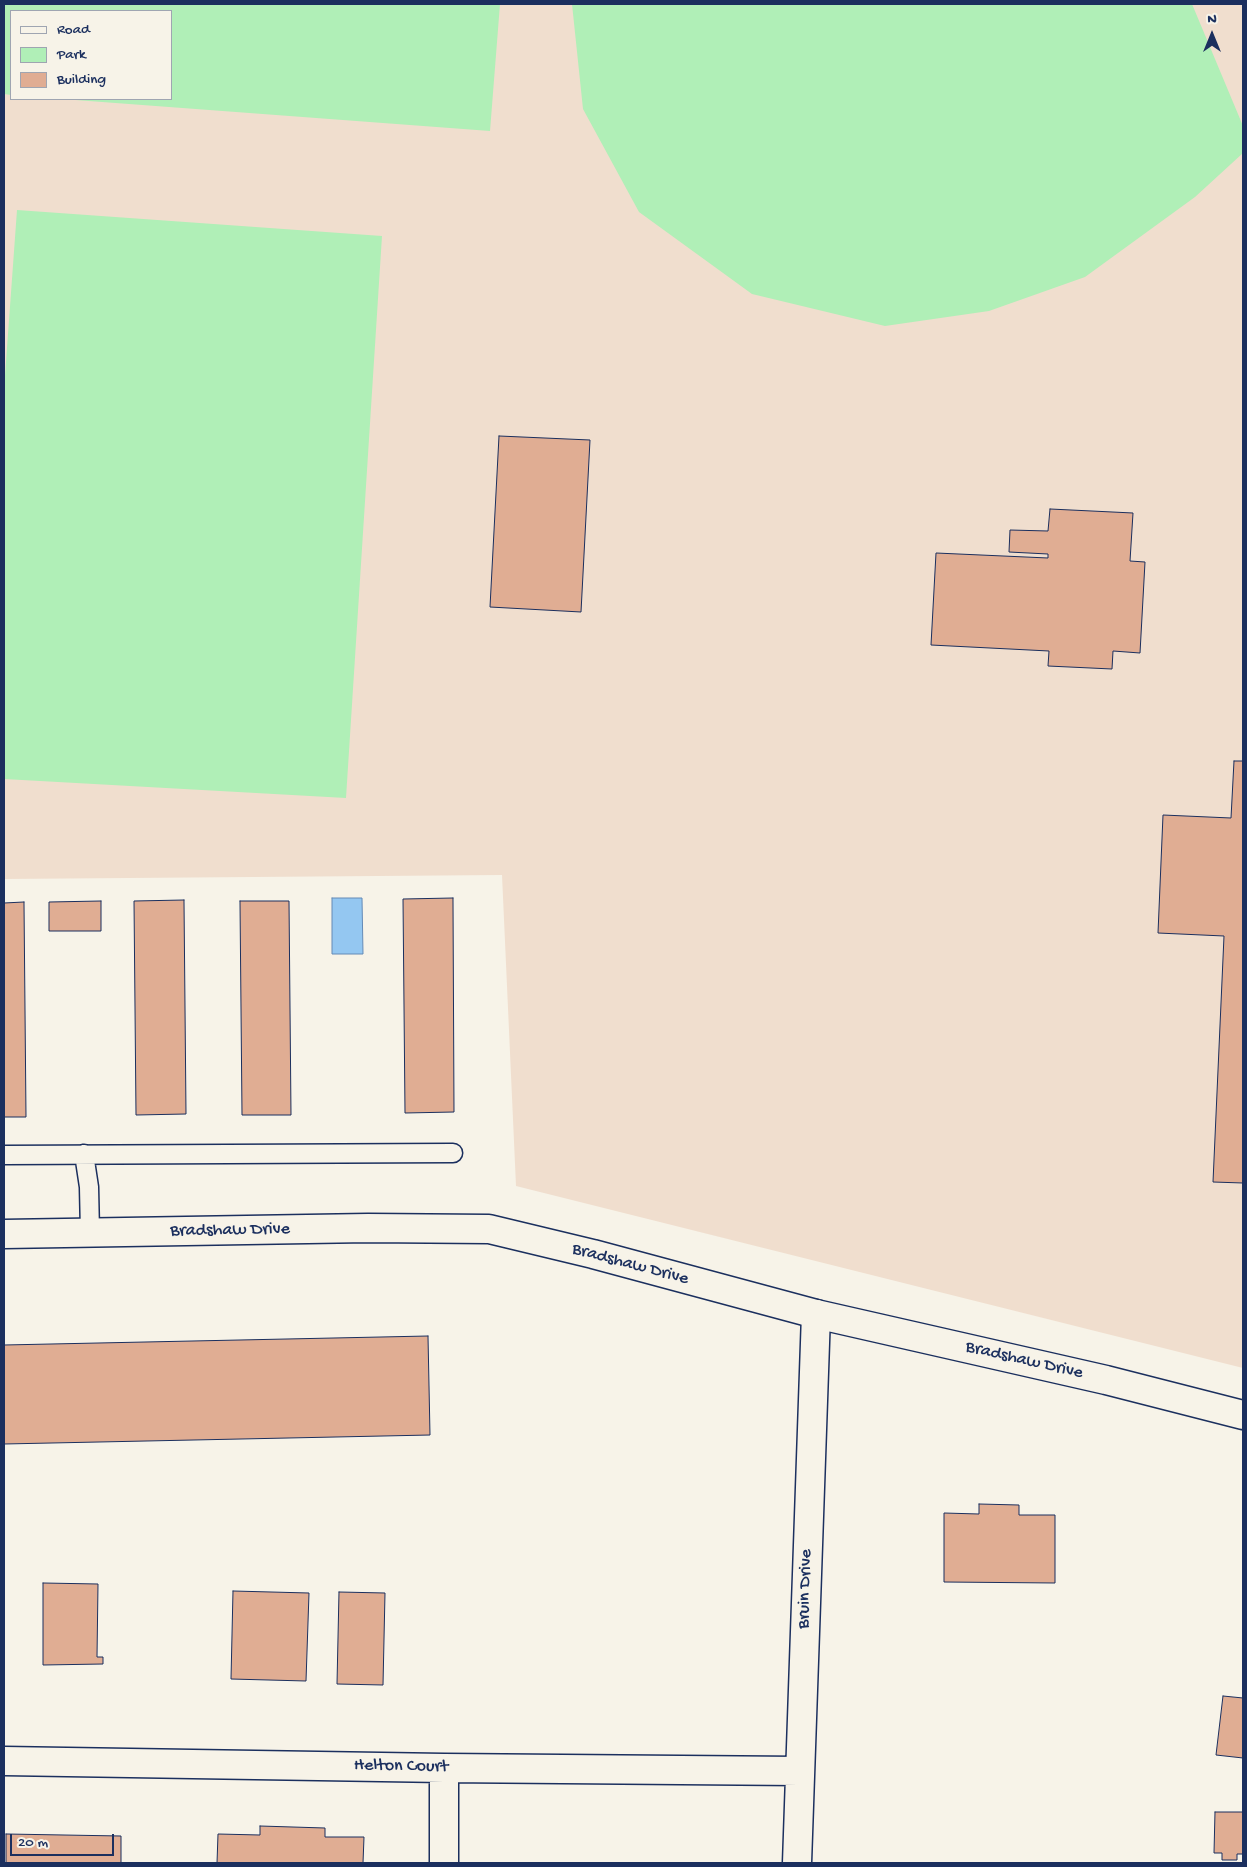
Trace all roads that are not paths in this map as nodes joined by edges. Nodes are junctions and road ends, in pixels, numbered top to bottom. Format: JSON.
{"nodes":[{"id":1,"x":453,"y":1153,"type":"dead end"},
{"id":2,"x":84,"y":1154,"type":"junction"},
{"id":3,"x":4,"y":1155,"type":"edge"},
{"id":4,"x":90,"y":1233,"type":"junction"},
{"id":5,"x":4,"y":1234,"type":"edge"},
{"id":6,"x":816,"y":1314,"type":"junction"},
{"id":7,"x":1243,"y":1415,"type":"edge"},
{"id":8,"x":4,"y":1761,"type":"edge"},
{"id":9,"x":444,"y":1768,"type":"junction"},
{"id":10,"x":799,"y":1771,"type":"junction"},
{"id":11,"x":444,"y":1863,"type":"edge"},
{"id":12,"x":797,"y":1863,"type":"edge"}],
"edges":[{"from":1,"to":2,"type":"lane"},
{"from":2,"to":3,"type":"lane"},
{"from":2,"to":4,"type":"lane"},
{"from":4,"to":5,"type":"street","name":"Bradshaw Drive"},
{"from":4,"to":6,"type":"street","name":"Bradshaw Drive"},
{"from":6,"to":7,"type":"street","name":"Bradshaw Drive"},
{"from":6,"to":10,"type":"street","name":"Bruin Drive"},
{"from":8,"to":9,"type":"street","name":"Helton Court"},
{"from":9,"to":10,"type":"street","name":"Helton Court"},
{"from":9,"to":11,"type":"street"},
{"from":10,"to":12,"type":"street","name":"Bruin Drive"}]}
